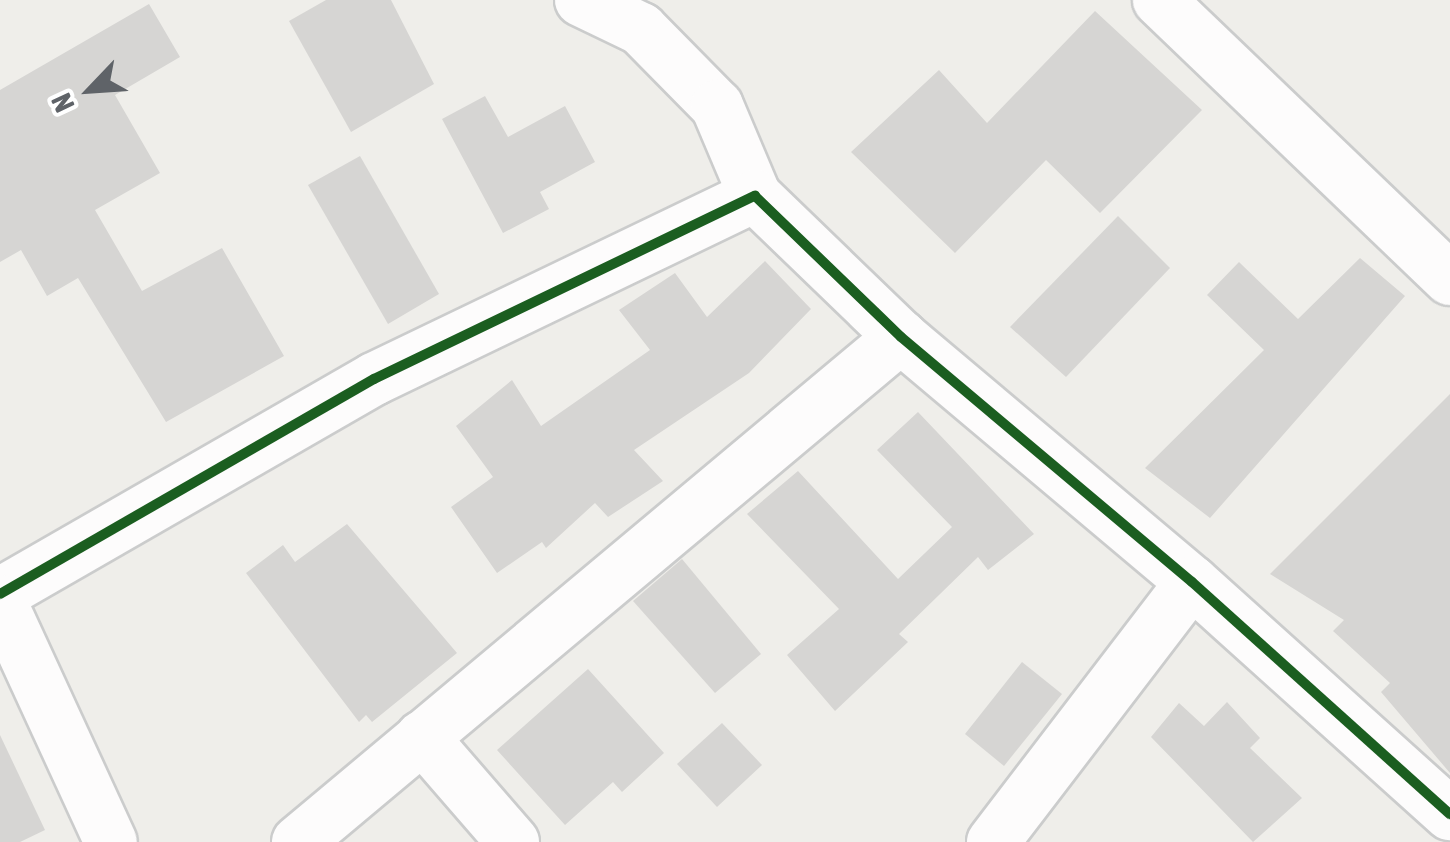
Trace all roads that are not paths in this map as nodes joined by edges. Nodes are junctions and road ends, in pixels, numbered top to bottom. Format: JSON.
{"nodes":[{"id":1,"x":582,"y":0,"type":"edge"},
{"id":2,"x":1159,"y":0,"type":"edge"},
{"id":3,"x":755,"y":196,"type":"junction"},
{"id":4,"x":1450,"y":279,"type":"edge"},
{"id":5,"x":901,"y":337,"type":"junction"},
{"id":6,"x":1192,"y":582,"type":"junction"},
{"id":7,"x":0,"y":594,"type":"edge"},
{"id":8,"x":0,"y":602,"type":"edge"},
{"id":9,"x":422,"y":737,"type":"junction"},
{"id":10,"x":1450,"y":814,"type":"edge"},
{"id":11,"x":111,"y":842,"type":"edge"},
{"id":12,"x":298,"y":842,"type":"edge"},
{"id":13,"x":513,"y":842,"type":"edge"},
{"id":14,"x":993,"y":842,"type":"edge"}],
"edges":[{"from":1,"to":3,"type":"street"},
{"from":2,"to":4,"type":"street"},
{"from":3,"to":5,"type":"street"},
{"from":3,"to":7,"type":"street"},
{"from":5,"to":6,"type":"street"},
{"from":5,"to":9,"type":"street"},
{"from":6,"to":10,"type":"street"},
{"from":6,"to":14,"type":"street"},
{"from":8,"to":11,"type":"street"},
{"from":9,"to":12,"type":"street"},
{"from":9,"to":13,"type":"street"}]}
